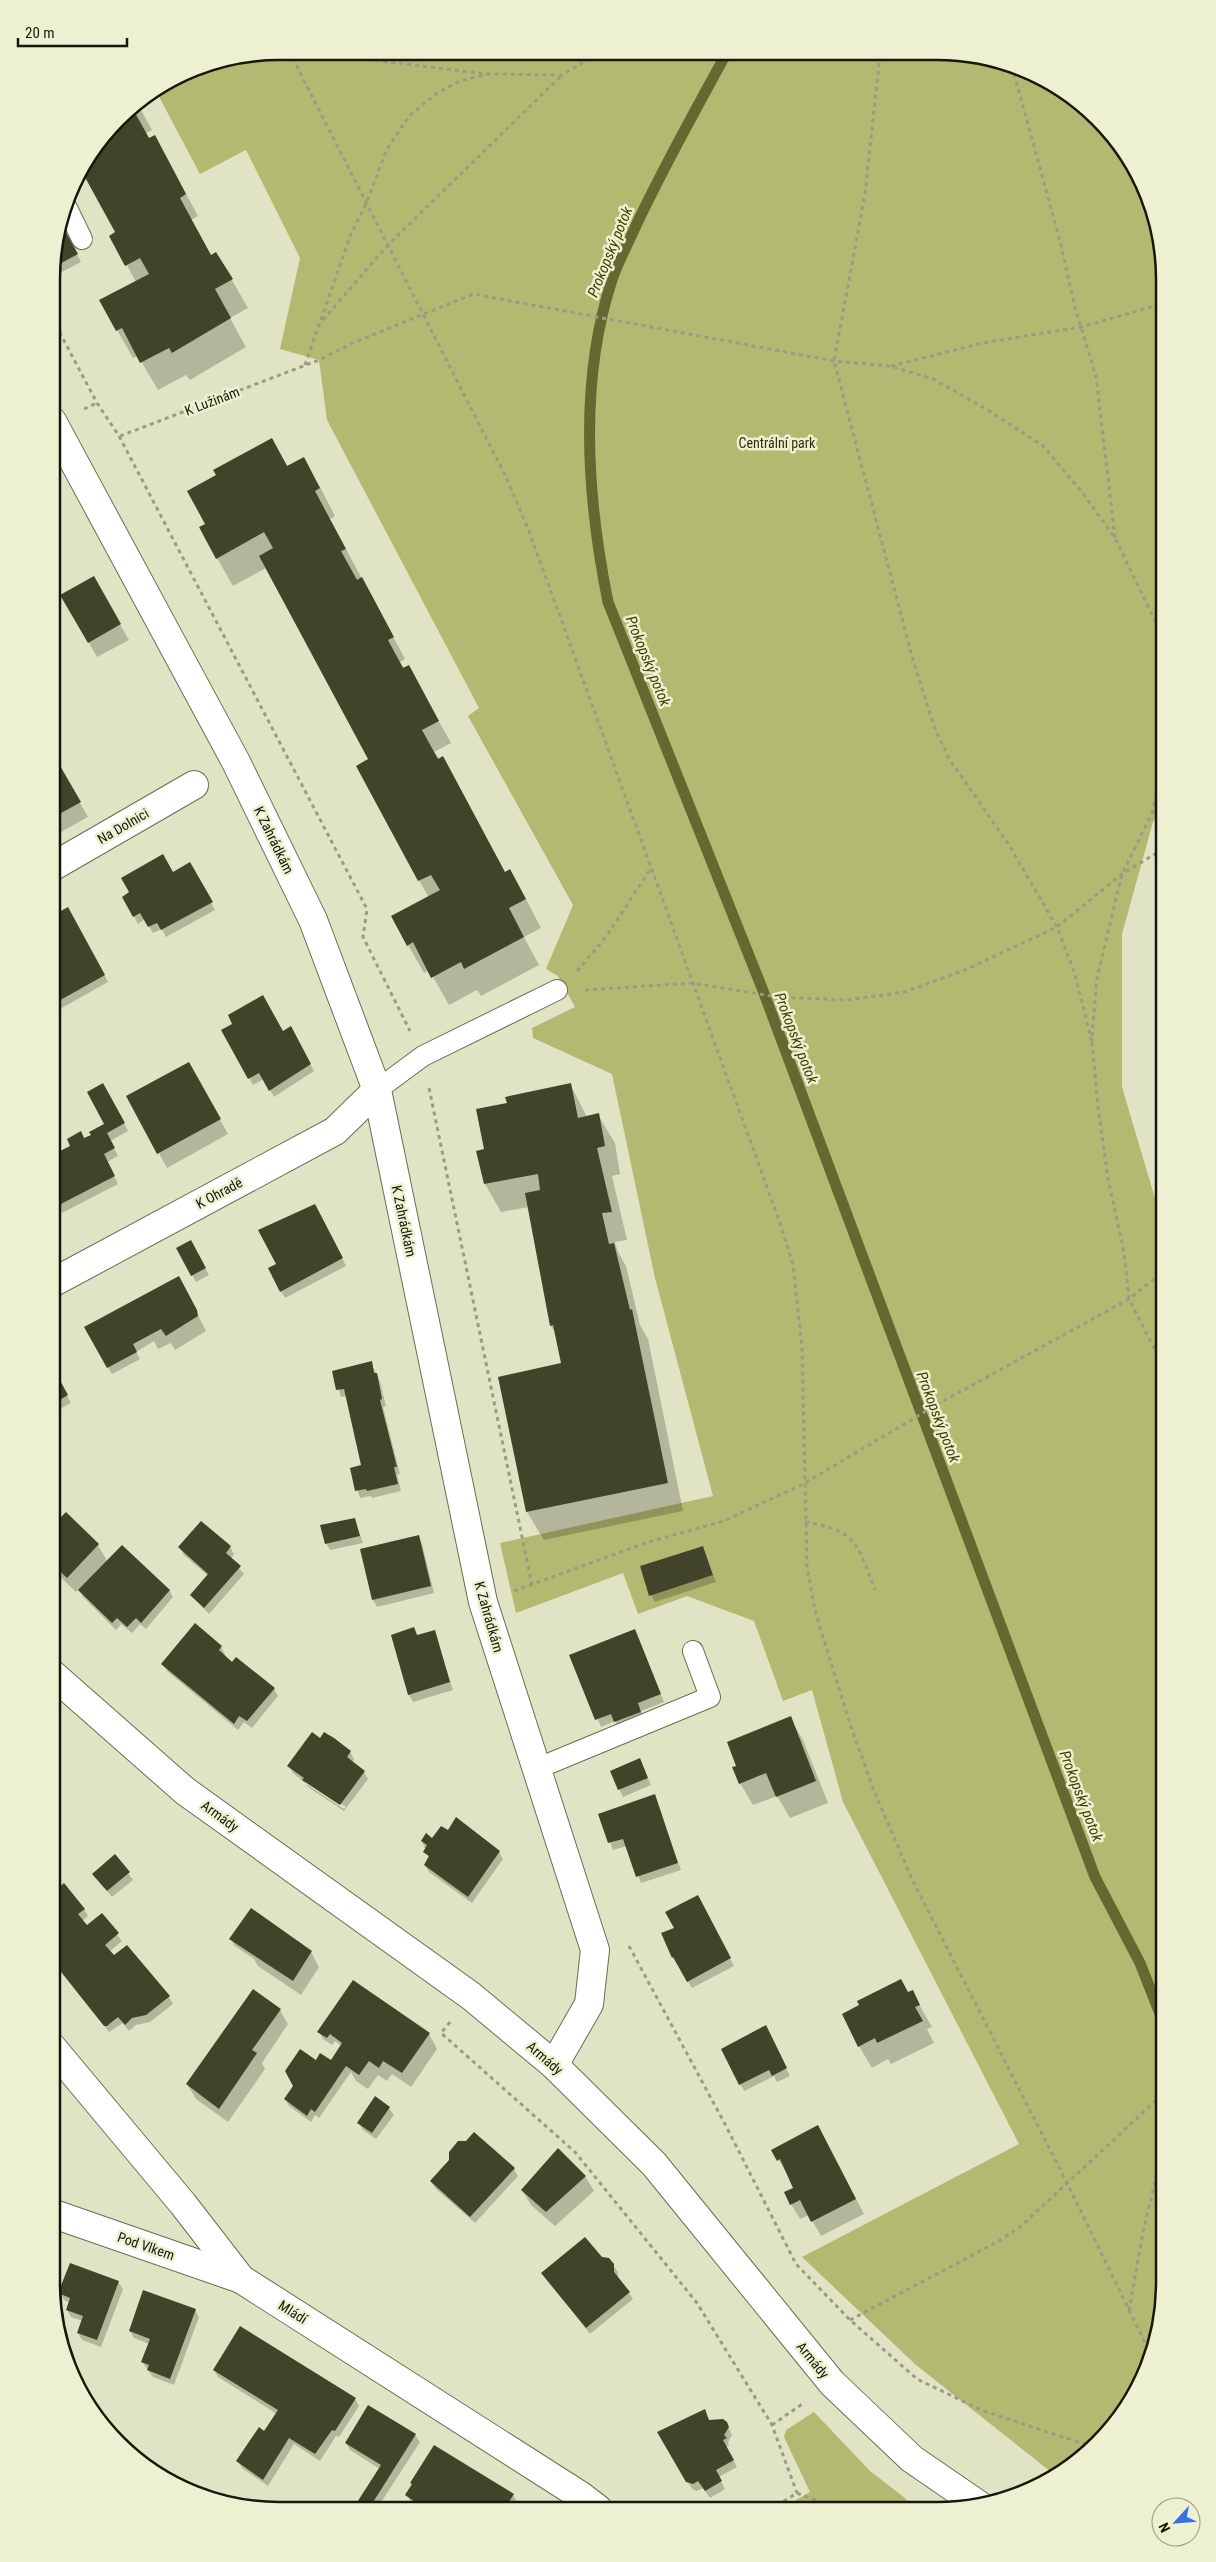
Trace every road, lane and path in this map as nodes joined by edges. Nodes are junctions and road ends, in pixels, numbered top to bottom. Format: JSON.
{"nodes":[{"id":1,"x":294,"y":60,"type":"edge"},
{"id":2,"x":371,"y":60,"type":"edge"},
{"id":3,"x":587,"y":60,"type":"edge"},
{"id":4,"x":879,"y":60,"type":"edge"},
{"id":5,"x":488,"y":74,"type":"junction"},
{"id":6,"x":562,"y":75,"type":"junction"},
{"id":7,"x":1014,"y":75,"type":"edge"},
{"id":8,"x":366,"y":204,"type":"junction"},
{"id":9,"x":70,"y":214,"type":"edge"},
{"id":10,"x":82,"y":239,"type":"dead end"},
{"id":11,"x":387,"y":246,"type":"junction"},
{"id":12,"x":1156,"y":306,"type":"edge"},
{"id":13,"x":421,"y":314,"type":"junction"},
{"id":14,"x":322,"y":321,"type":"junction"},
{"id":15,"x":1081,"y":327,"type":"junction"},
{"id":16,"x":60,"y":333,"type":"edge"},
{"id":17,"x":834,"y":361,"type":"junction"},
{"id":18,"x":305,"y":365,"type":"junction"},
{"id":19,"x":890,"y":366,"type":"junction"},
{"id":20,"x":60,"y":446,"type":"edge"},
{"id":21,"x":1115,"y":538,"type":"junction"},
{"id":22,"x":1156,"y":622,"type":"edge"},
{"id":23,"x":194,"y":785,"type":"dead end"},
{"id":24,"x":1156,"y":796,"type":"edge"},
{"id":25,"x":1156,"y":810,"type":"edge"},
{"id":26,"x":1152,"y":813,"type":"junction"},
{"id":27,"x":1156,"y":853,"type":"edge"},
{"id":28,"x":60,"y":861,"type":"edge"},
{"id":29,"x":651,"y":868,"type":"junction"},
{"id":30,"x":1122,"y":874,"type":"junction"},
{"id":31,"x":1057,"y":927,"type":"junction"},
{"id":32,"x":693,"y":983,"type":"junction"},
{"id":33,"x":557,"y":990,"type":"junction"},
{"id":34,"x":1092,"y":1042,"type":"junction"},
{"id":35,"x":377,"y":1090,"type":"junction"},
{"id":36,"x":1156,"y":1277,"type":"edge"},
{"id":37,"x":60,"y":1279,"type":"edge"},
{"id":38,"x":1129,"y":1299,"type":"junction"},
{"id":39,"x":1156,"y":1352,"type":"edge"},
{"id":40,"x":805,"y":1483,"type":"junction"},
{"id":41,"x":805,"y":1522,"type":"junction"},
{"id":42,"x":875,"y":1590,"type":"dead end"},
{"id":43,"x":483,"y":1602,"type":"junction"},
{"id":44,"x":693,"y":1651,"type":"dead end"},
{"id":45,"x":60,"y":1682,"type":"edge"},
{"id":46,"x":536,"y":1769,"type":"junction"},
{"id":47,"x":471,"y":1996,"type":"junction"},
{"id":48,"x":60,"y":2057,"type":"edge"},
{"id":49,"x":690,"y":2058,"type":"dead end"},
{"id":50,"x":554,"y":2065,"type":"junction"},
{"id":51,"x":1156,"y":2100,"type":"edge"},
{"id":52,"x":1156,"y":2178,"type":"edge"},
{"id":53,"x":1067,"y":2183,"type":"junction"},
{"id":54,"x":60,"y":2216,"type":"edge"},
{"id":55,"x":242,"y":2279,"type":"junction"},
{"id":56,"x":1129,"y":2311,"type":"junction"},
{"id":57,"x":850,"y":2320,"type":"junction"},
{"id":58,"x":1147,"y":2346,"type":"edge"},
{"id":59,"x":832,"y":2383,"type":"junction"},
{"id":60,"x":772,"y":2425,"type":"junction"},
{"id":61,"x":1085,"y":2444,"type":"edge"},
{"id":62,"x":797,"y":2493,"type":"junction"},
{"id":63,"x":971,"y":2499,"type":"edge"},
{"id":64,"x":583,"y":2502,"type":"edge"},
{"id":65,"x":783,"y":2502,"type":"edge"},
{"id":66,"x":820,"y":2502,"type":"edge"}],
"edges":[{"from":1,"to":8,"type":"path"},
{"from":2,"to":5,"type":"path"},
{"from":3,"to":6,"type":"path"},
{"from":4,"to":17,"type":"path"},
{"from":5,"to":6,"type":"path"},
{"from":5,"to":8,"type":"path"},
{"from":6,"to":11,"type":"path"},
{"from":7,"to":15,"type":"path"},
{"from":8,"to":11,"type":"path"},
{"from":8,"to":14,"type":"path"},
{"from":9,"to":10,"type":"lane"},
{"from":11,"to":13,"type":"path"},
{"from":11,"to":14,"type":"path"},
{"from":12,"to":15,"type":"path"},
{"from":13,"to":17,"type":"path","name":"K Lužinám"},
{"from":13,"to":18,"type":"path","name":"K Lužinám"},
{"from":13,"to":29,"type":"path"},
{"from":14,"to":18,"type":"path"},
{"from":15,"to":19,"type":"path"},
{"from":15,"to":21,"type":"path"},
{"from":16,"to":18,"type":"path","name":"K Lužinám"},
{"from":17,"to":19,"type":"path","name":"K Lužinám"},
{"from":17,"to":31,"type":"path"},
{"from":19,"to":21,"type":"path"},
{"from":20,"to":35,"type":"street","name":"K Zahrádkám"},
{"from":21,"to":22,"type":"path"},
{"from":23,"to":28,"type":"street","name":"Na Dolnici"},
{"from":24,"to":26,"type":"path"},
{"from":25,"to":26,"type":"path"},
{"from":26,"to":30,"type":"path"},
{"from":27,"to":30,"type":"path"},
{"from":29,"to":32,"type":"path"},
{"from":29,"to":33,"type":"path"},
{"from":30,"to":31,"type":"path"},
{"from":30,"to":34,"type":"path"},
{"from":31,"to":32,"type":"path"},
{"from":31,"to":34,"type":"path"},
{"from":32,"to":33,"type":"path"},
{"from":32,"to":40,"type":"path"},
{"from":33,"to":35,"type":"lane"},
{"from":34,"to":38,"type":"path"},
{"from":35,"to":37,"type":"street","name":"K Ohradě"},
{"from":35,"to":43,"type":"street","name":"K Zahrádkám"},
{"from":36,"to":38,"type":"path"},
{"from":38,"to":39,"type":"path"},
{"from":38,"to":40,"type":"path"},
{"from":40,"to":41,"type":"path"},
{"from":40,"to":43,"type":"path"},
{"from":41,"to":42,"type":"path"},
{"from":41,"to":53,"type":"path"},
{"from":43,"to":46,"type":"street","name":"K Zahrádkám"},
{"from":44,"to":46,"type":"lane"},
{"from":45,"to":47,"type":"street","name":"Armády"},
{"from":46,"to":50,"type":"street","name":"K Zahrádkám"},
{"from":47,"to":50,"type":"street","name":"Armády"},
{"from":47,"to":60,"type":"path"},
{"from":48,"to":55,"type":"street","name":"Mládí"},
{"from":49,"to":57,"type":"path"},
{"from":50,"to":59,"type":"street","name":"Armády"},
{"from":51,"to":53,"type":"path"},
{"from":52,"to":56,"type":"path"},
{"from":53,"to":56,"type":"path"},
{"from":53,"to":57,"type":"path"},
{"from":54,"to":55,"type":"street","name":"Pod Vlkem"},
{"from":55,"to":64,"type":"street","name":"Mládí"},
{"from":56,"to":58,"type":"path"},
{"from":57,"to":61,"type":"path"},
{"from":59,"to":60,"type":"path"},
{"from":59,"to":63,"type":"street","name":"Armády"},
{"from":60,"to":62,"type":"path"},
{"from":62,"to":65,"type":"path"},
{"from":62,"to":66,"type":"path"}]}
